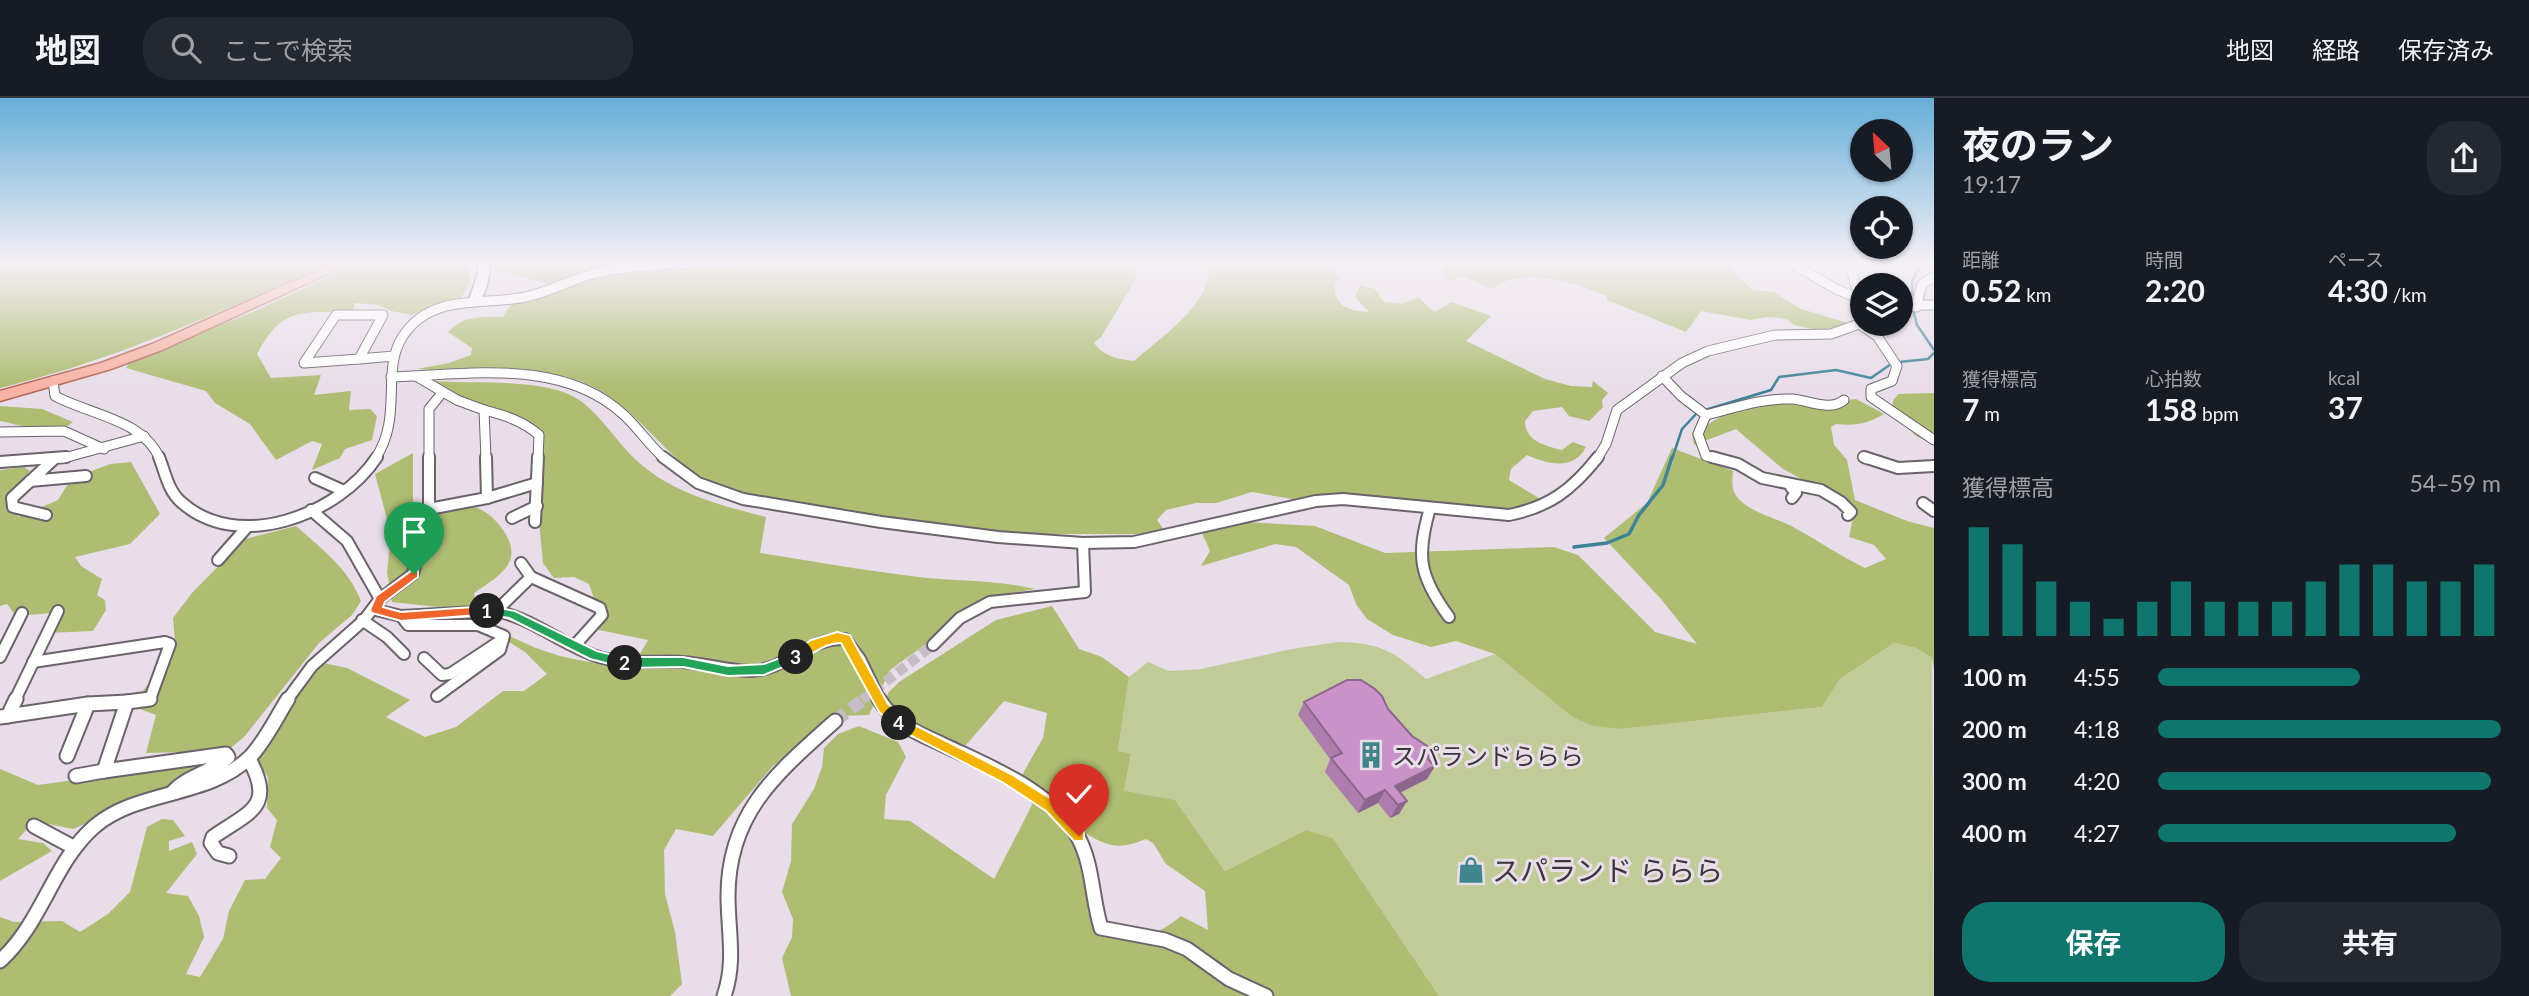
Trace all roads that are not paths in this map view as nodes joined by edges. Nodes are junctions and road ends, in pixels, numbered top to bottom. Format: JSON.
{"nodes":[{"id":1,"x":254,"y":304,"type":"edge"},
{"id":2,"x":449,"y":304,"type":"edge"},
{"id":3,"x":1913,"y":305,"type":"edge"},
{"id":4,"x":1916,"y":305,"type":"joint"},
{"id":5,"x":1934,"y":305,"type":"edge"},
{"id":6,"x":1850,"y":328,"type":"edge"},
{"id":7,"x":1877,"y":336,"type":"edge"},
{"id":8,"x":394,"y":356,"type":"junction"},
{"id":9,"x":359,"y":359,"type":"junction"},
{"id":10,"x":416,"y":376,"type":"junction"},
{"id":11,"x":1662,"y":376,"type":"junction"},
{"id":12,"x":391,"y":377,"type":"junction"},
{"id":13,"x":53,"y":381,"type":"junction"},
{"id":14,"x":442,"y":393,"type":"junction"},
{"id":15,"x":0,"y":396,"type":"edge"},
{"id":16,"x":1844,"y":400,"type":"dead end"},
{"id":17,"x":484,"y":410,"type":"junction"},
{"id":18,"x":1706,"y":415,"type":"junction"},
{"id":19,"x":0,"y":432,"type":"edge"},
{"id":20,"x":144,"y":436,"type":"junction"},
{"id":21,"x":1934,"y":440,"type":"edge"},
{"id":22,"x":104,"y":449,"type":"junction"},
{"id":23,"x":1863,"y":457,"type":"dead end"},
{"id":24,"x":54,"y":458,"type":"junction"},
{"id":25,"x":0,"y":462,"type":"edge"},
{"id":26,"x":1934,"y":466,"type":"edge"},
{"id":27,"x":86,"y":476,"type":"dead end"},
{"id":28,"x":315,"y":478,"type":"dead end"},
{"id":29,"x":30,"y":481,"type":"junction"},
{"id":30,"x":537,"y":483,"type":"junction"},
{"id":31,"x":344,"y":491,"type":"junction"},
{"id":32,"x":487,"y":498,"type":"junction"},
{"id":33,"x":1923,"y":503,"type":"dead end"},
{"id":34,"x":537,"y":506,"type":"junction"},
{"id":35,"x":1430,"y":508,"type":"junction"},
{"id":36,"x":429,"y":509,"type":"junction"},
{"id":37,"x":311,"y":510,"type":"junction"},
{"id":38,"x":1934,"y":510,"type":"edge"},
{"id":39,"x":46,"y":514,"type":"dead end"},
{"id":40,"x":1848,"y":515,"type":"dead end"},
{"id":41,"x":512,"y":518,"type":"dead end"},
{"id":42,"x":535,"y":522,"type":"dead end"},
{"id":43,"x":248,"y":526,"type":"junction"},
{"id":44,"x":1083,"y":543,"type":"junction"},
{"id":45,"x":218,"y":560,"type":"dead end"},
{"id":46,"x":521,"y":563,"type":"dead end"},
{"id":47,"x":531,"y":577,"type":"junction"},
{"id":48,"x":378,"y":604,"type":"junction"},
{"id":49,"x":58,"y":611,"type":"dead end"},
{"id":50,"x":496,"y":611,"type":"junction"},
{"id":51,"x":22,"y":613,"type":"dead end"},
{"id":52,"x":401,"y":616,"type":"junction"},
{"id":53,"x":1449,"y":617,"type":"dead end"},
{"id":54,"x":362,"y":620,"type":"junction"},
{"id":55,"x":503,"y":639,"type":"junction"},
{"id":56,"x":575,"y":645,"type":"junction"},
{"id":57,"x":933,"y":645,"type":"tunnel mouth"},
{"id":58,"x":404,"y":654,"type":"dead end"},
{"id":59,"x":0,"y":657,"type":"edge"},
{"id":60,"x":424,"y":658,"type":"dead end"},
{"id":61,"x":33,"y":663,"type":"junction"},
{"id":62,"x":437,"y":696,"type":"dead end"},
{"id":63,"x":127,"y":702,"type":"junction"},
{"id":64,"x":88,"y":704,"type":"junction"},
{"id":65,"x":4,"y":717,"type":"edge"},
{"id":66,"x":835,"y":721,"type":"tunnel mouth"},
{"id":67,"x":67,"y":756,"type":"dead end"},
{"id":68,"x":248,"y":760,"type":"junction"},
{"id":69,"x":104,"y":771,"type":"junction"},
{"id":70,"x":76,"y":776,"type":"dead end"},
{"id":71,"x":172,"y":793,"type":"junction"},
{"id":72,"x":34,"y":826,"type":"dead end"},
{"id":73,"x":73,"y":847,"type":"junction"},
{"id":74,"x":229,"y":856,"type":"dead end"},
{"id":75,"x":0,"y":961,"type":"edge"},
{"id":76,"x":724,"y":996,"type":"edge"},
{"id":77,"x":1266,"y":996,"type":"edge"}],
"edges":[{"from":1,"to":13,"type":"main road"},
{"from":2,"to":8,"type":"street"},
{"from":3,"to":4,"type":"street"},
{"from":4,"to":5,"type":"street"},
{"from":6,"to":11,"type":"street"},
{"from":7,"to":21,"type":"street"},
{"from":8,"to":9,"type":"street"},
{"from":8,"to":12,"type":"street"},
{"from":9,"to":9,"type":"street"},
{"from":10,"to":12,"type":"street"},
{"from":10,"to":14,"type":"street"},
{"from":10,"to":44,"type":"street"},
{"from":11,"to":18,"type":"street"},
{"from":11,"to":35,"type":"street"},
{"from":12,"to":31,"type":"street"},
{"from":13,"to":15,"type":"main road"},
{"from":13,"to":20,"type":"street"},
{"from":14,"to":17,"type":"street"},
{"from":14,"to":36,"type":"street"},
{"from":16,"to":18,"type":"street"},
{"from":17,"to":30,"type":"street"},
{"from":17,"to":32,"type":"street"},
{"from":18,"to":40,"type":"street"},
{"from":19,"to":22,"type":"street"},
{"from":20,"to":22,"type":"street"},
{"from":20,"to":43,"type":"street"},
{"from":22,"to":24,"type":"street"},
{"from":23,"to":26,"type":"street"},
{"from":24,"to":25,"type":"street"},
{"from":24,"to":29,"type":"street"},
{"from":27,"to":29,"type":"street"},
{"from":28,"to":31,"type":"street"},
{"from":29,"to":39,"type":"street"},
{"from":30,"to":32,"type":"street"},
{"from":30,"to":34,"type":"street"},
{"from":31,"to":37,"type":"street"},
{"from":32,"to":36,"type":"street"},
{"from":33,"to":38,"type":"street"},
{"from":34,"to":41,"type":"street"},
{"from":34,"to":42,"type":"street"},
{"from":35,"to":44,"type":"street"},
{"from":35,"to":53,"type":"street"},
{"from":36,"to":48,"type":"street"},
{"from":37,"to":43,"type":"street"},
{"from":37,"to":48,"type":"street"},
{"from":43,"to":45,"type":"street"},
{"from":44,"to":57,"type":"street"},
{"from":46,"to":47,"type":"street"},
{"from":47,"to":50,"type":"street"},
{"from":47,"to":56,"type":"street"},
{"from":48,"to":52,"type":"street"},
{"from":48,"to":54,"type":"street"},
{"from":49,"to":61,"type":"street"},
{"from":50,"to":52,"type":"street"},
{"from":50,"to":56,"type":"street"},
{"from":51,"to":59,"type":"street"},
{"from":52,"to":55,"type":"street"},
{"from":54,"to":58,"type":"street"},
{"from":54,"to":68,"type":"street"},
{"from":55,"to":60,"type":"street"},
{"from":55,"to":62,"type":"street"},
{"from":56,"to":77,"type":"street"},
{"from":61,"to":63,"type":"street"},
{"from":61,"to":65,"type":"street"},
{"from":63,"to":64,"type":"street"},
{"from":63,"to":69,"type":"street"},
{"from":64,"to":65,"type":"street"},
{"from":64,"to":67,"type":"street"},
{"from":66,"to":76,"type":"street"},
{"from":68,"to":71,"type":"street"},
{"from":68,"to":74,"type":"street"},
{"from":69,"to":70,"type":"street"},
{"from":69,"to":71,"type":"street"},
{"from":71,"to":73,"type":"street"},
{"from":72,"to":73,"type":"street"},
{"from":73,"to":75,"type":"street"}]}
